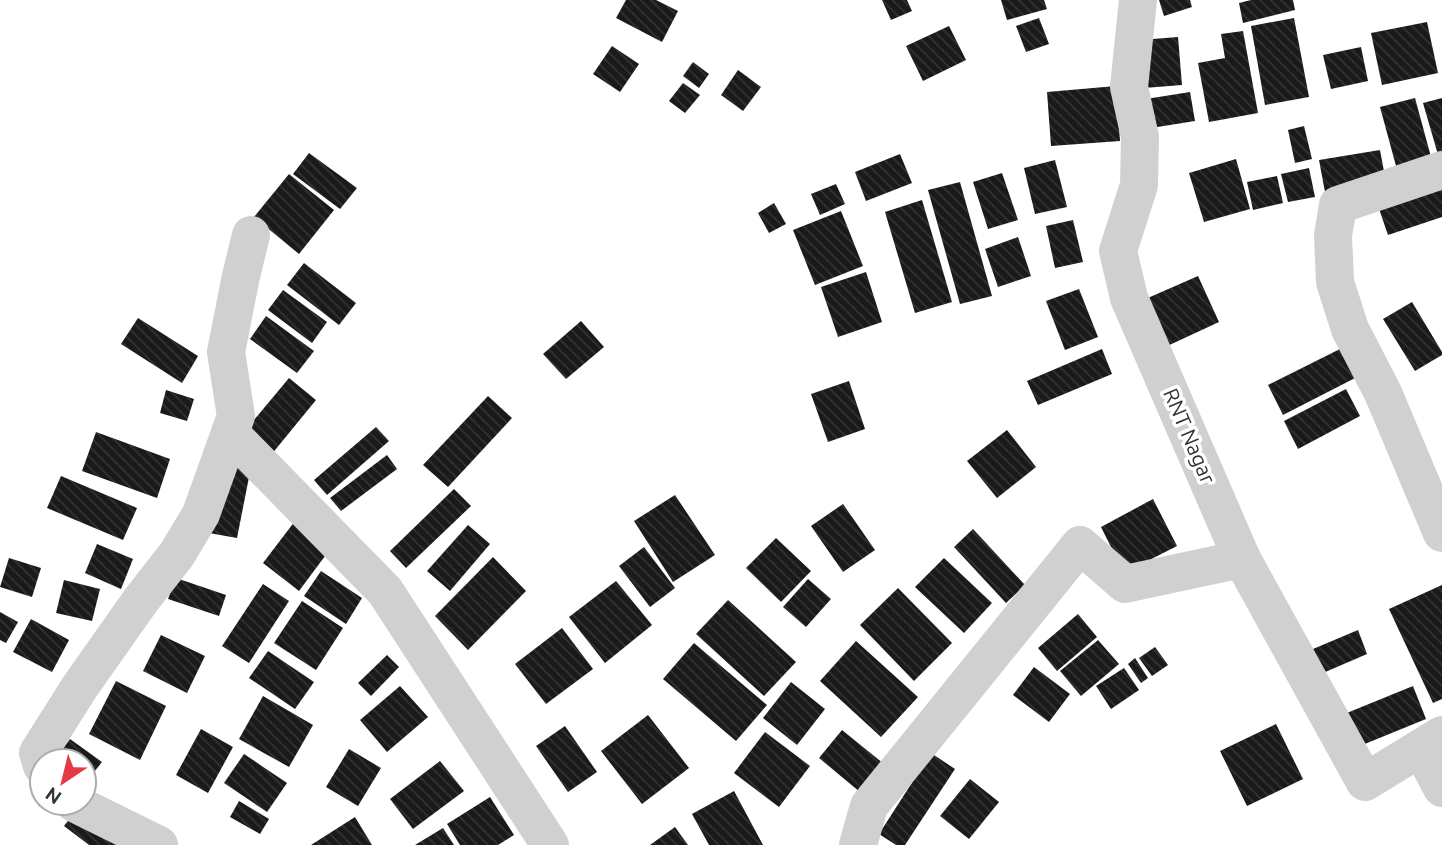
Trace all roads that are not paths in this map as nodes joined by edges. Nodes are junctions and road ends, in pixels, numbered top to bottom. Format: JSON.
{"nodes":[{"id":1,"x":1138,"y":0,"type":"edge"},
{"id":2,"x":1442,"y":170,"type":"edge"},
{"id":3,"x":251,"y":235,"type":"dead end"},
{"id":4,"x":230,"y":433,"type":"junction"},
{"id":5,"x":1442,"y":533,"type":"edge"},
{"id":6,"x":1242,"y":559,"type":"junction"},
{"id":7,"x":1431,"y":741,"type":"edge"},
{"id":8,"x":42,"y":747,"type":"edge"},
{"id":9,"x":1442,"y":788,"type":"edge"},
{"id":10,"x":98,"y":815,"type":"edge"},
{"id":11,"x":159,"y":845,"type":"edge"},
{"id":12,"x":550,"y":845,"type":"edge"},
{"id":13,"x":858,"y":845,"type":"edge"}],
"edges":[{"from":1,"to":6,"type":"street","name":"RNT Nagar"},
{"from":2,"to":5,"type":"street"},
{"from":3,"to":4,"type":"street"},
{"from":4,"to":8,"type":"street"},
{"from":4,"to":12,"type":"street"},
{"from":6,"to":7,"type":"street","name":"RNT Nagar"},
{"from":6,"to":13,"type":"street"},
{"from":7,"to":9,"type":"street","name":"RNT Nagar"},
{"from":10,"to":11,"type":"street"}]}
